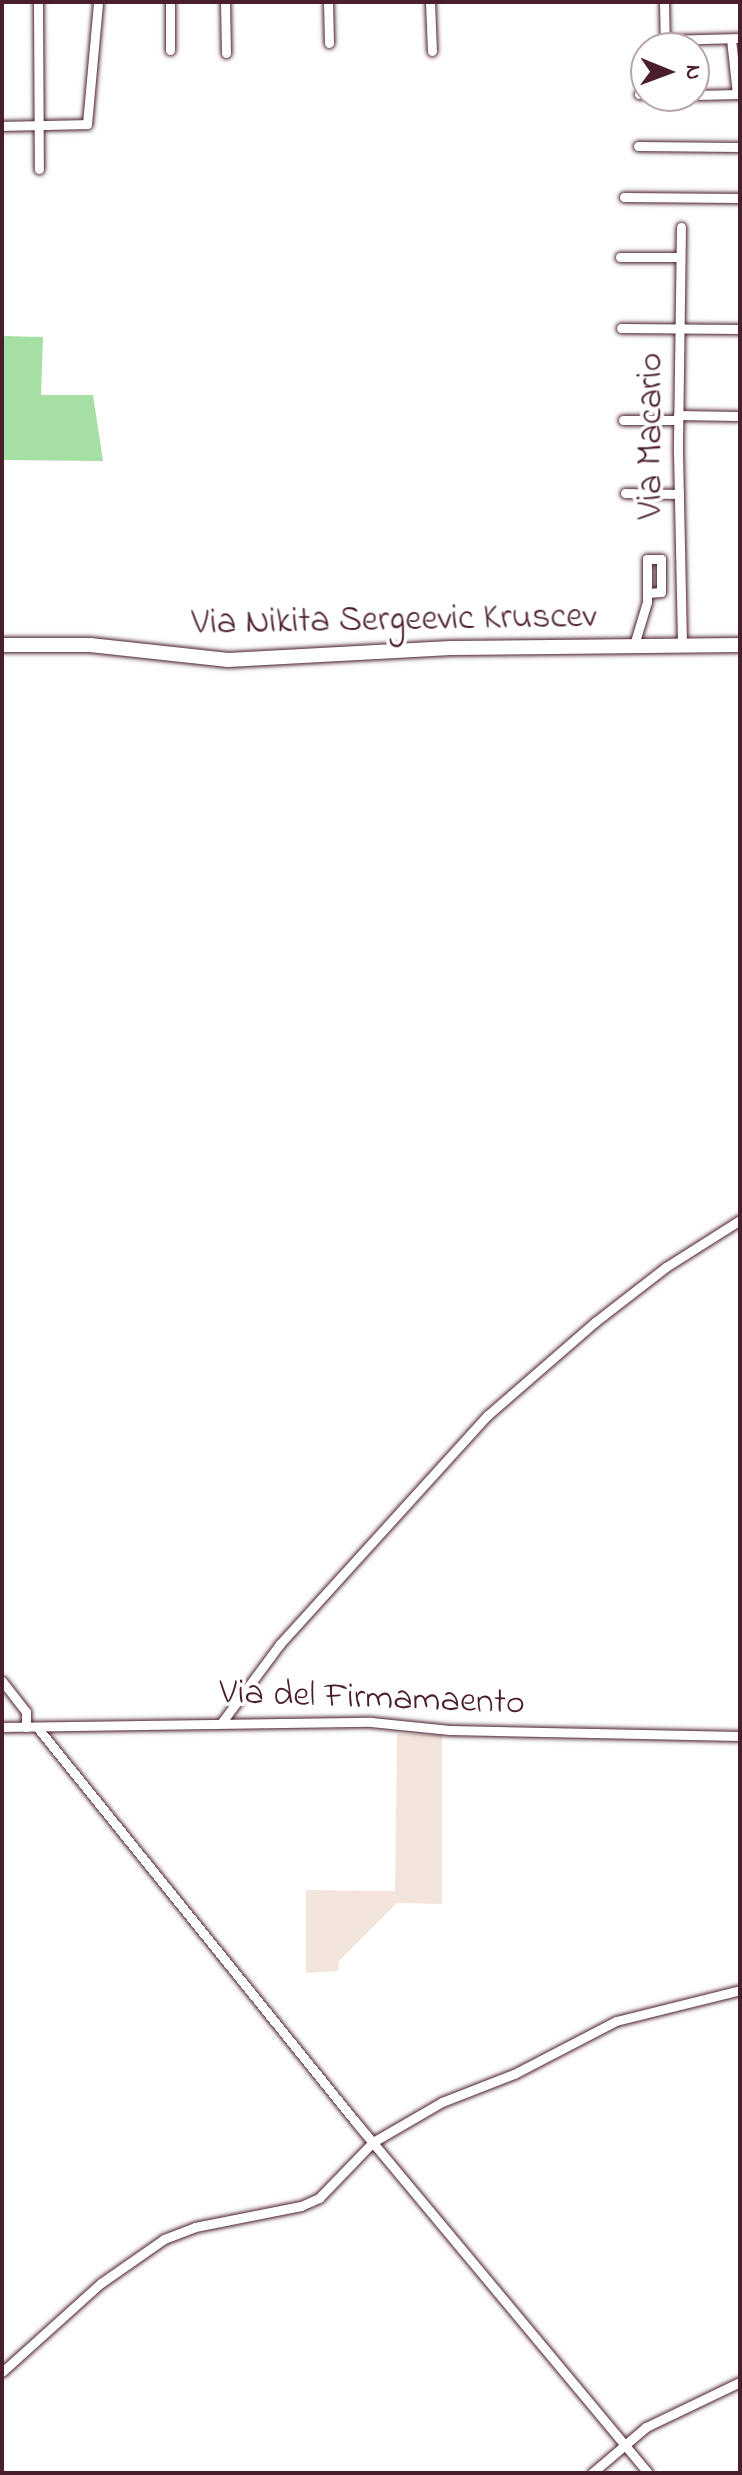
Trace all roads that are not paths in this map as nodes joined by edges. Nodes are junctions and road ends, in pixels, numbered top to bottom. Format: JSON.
{"nodes":[{"id":1,"x":38,"y":2,"type":"edge"},
{"id":2,"x":98,"y":2,"type":"edge"},
{"id":3,"x":170,"y":2,"type":"edge"},
{"id":4,"x":225,"y":2,"type":"edge"},
{"id":5,"x":328,"y":2,"type":"edge"},
{"id":6,"x":430,"y":2,"type":"edge"},
{"id":7,"x":664,"y":2,"type":"edge"},
{"id":8,"x":665,"y":32,"type":"edge"},
{"id":9,"x":735,"y":38,"type":"edge"},
{"id":10,"x":710,"y":40,"type":"edge"},
{"id":11,"x":329,"y":43,"type":"dead end"},
{"id":12,"x":170,"y":50,"type":"dead end"},
{"id":13,"x":432,"y":51,"type":"dead end"},
{"id":14,"x":226,"y":53,"type":"dead end"},
{"id":15,"x":738,"y":94,"type":"edge"},
{"id":16,"x":710,"y":95,"type":"edge"},
{"id":17,"x":39,"y":125,"type":"junction"},
{"id":18,"x":2,"y":126,"type":"edge"},
{"id":19,"x":638,"y":146,"type":"dead end"},
{"id":20,"x":740,"y":147,"type":"edge"},
{"id":21,"x":39,"y":169,"type":"dead end"},
{"id":22,"x":624,"y":197,"type":"dead end"},
{"id":23,"x":740,"y":198,"type":"edge"},
{"id":24,"x":681,"y":227,"type":"dead end"},
{"id":25,"x":620,"y":257,"type":"dead end"},
{"id":26,"x":680,"y":257,"type":"junction"},
{"id":27,"x":621,"y":328,"type":"dead end"},
{"id":28,"x":679,"y":328,"type":"junction"},
{"id":29,"x":740,"y":329,"type":"edge"},
{"id":30,"x":737,"y":416,"type":"dead end"},
{"id":31,"x":678,"y":418,"type":"junction"},
{"id":32,"x":623,"y":420,"type":"dead end"},
{"id":33,"x":625,"y":493,"type":"dead end"},
{"id":34,"x":679,"y":494,"type":"junction"},
{"id":35,"x":681,"y":564,"type":"junction"},
{"id":36,"x":661,"y":565,"type":"junction"},
{"id":37,"x":648,"y":593,"type":"junction"},
{"id":38,"x":2,"y":645,"type":"edge"},
{"id":39,"x":634,"y":645,"type":"junction"},
{"id":40,"x":682,"y":645,"type":"junction"},
{"id":41,"x":740,"y":645,"type":"edge"},
{"id":42,"x":740,"y":1220,"type":"edge"},
{"id":43,"x":2,"y":1681,"type":"edge"},
{"id":44,"x":222,"y":1722,"type":"junction"},
{"id":45,"x":2,"y":1727,"type":"edge"},
{"id":46,"x":31,"y":1727,"type":"junction"},
{"id":47,"x":740,"y":1736,"type":"edge"},
{"id":48,"x":740,"y":1990,"type":"edge"},
{"id":49,"x":373,"y":2142,"type":"junction"},
{"id":50,"x":2,"y":2372,"type":"edge"},
{"id":51,"x":740,"y":2382,"type":"edge"},
{"id":52,"x":624,"y":2444,"type":"junction"},
{"id":53,"x":592,"y":2473,"type":"edge"},
{"id":54,"x":648,"y":2473,"type":"edge"}],
"edges":[{"from":1,"to":17,"type":"street"},
{"from":2,"to":17,"type":"street"},
{"from":3,"to":12,"type":"street"},
{"from":4,"to":14,"type":"street"},
{"from":5,"to":11,"type":"street"},
{"from":6,"to":13,"type":"street"},
{"from":7,"to":8,"type":"street"},
{"from":9,"to":10,"type":"street"},
{"from":9,"to":15,"type":"street"},
{"from":15,"to":16,"type":"street"},
{"from":17,"to":18,"type":"street"},
{"from":17,"to":21,"type":"street"},
{"from":19,"to":20,"type":"street"},
{"from":22,"to":23,"type":"street"},
{"from":24,"to":26,"type":"street","name":"Via Macario"},
{"from":25,"to":26,"type":"street"},
{"from":26,"to":28,"type":"street","name":"Via Macario"},
{"from":27,"to":28,"type":"street"},
{"from":28,"to":29,"type":"street"},
{"from":28,"to":31,"type":"street","name":"Via Macario"},
{"from":30,"to":31,"type":"street"},
{"from":31,"to":32,"type":"street"},
{"from":31,"to":34,"type":"street","name":"Via Macario"},
{"from":33,"to":34,"type":"street"},
{"from":34,"to":35,"type":"street","name":"Via Macario"},
{"from":35,"to":36,"type":"street"},
{"from":35,"to":40,"type":"street","name":"Via Macario"},
{"from":36,"to":37,"type":"street"},
{"from":36,"to":37,"type":"street"},
{"from":37,"to":39,"type":"street"},
{"from":38,"to":39,"type":"main road","name":"Via Nikita Sergeevic Kruscev"},
{"from":39,"to":40,"type":"main road","name":"Via Nikita Sergeevic Kruscev"},
{"from":40,"to":41,"type":"main road","name":"Via Nikita Sergeevic Kruscev"},
{"from":42,"to":44,"type":"street"},
{"from":43,"to":46,"type":"street"},
{"from":44,"to":46,"type":"street","name":"Via del Firmamaento"},
{"from":44,"to":47,"type":"street","name":"Via del Firmamaento"},
{"from":45,"to":46,"type":"street","name":"Via del Firmamaento"},
{"from":46,"to":49,"type":"street"},
{"from":48,"to":49,"type":"street"},
{"from":49,"to":50,"type":"street"},
{"from":49,"to":52,"type":"street"},
{"from":51,"to":52,"type":"street"},
{"from":52,"to":53,"type":"street"},
{"from":52,"to":54,"type":"street"}]}
